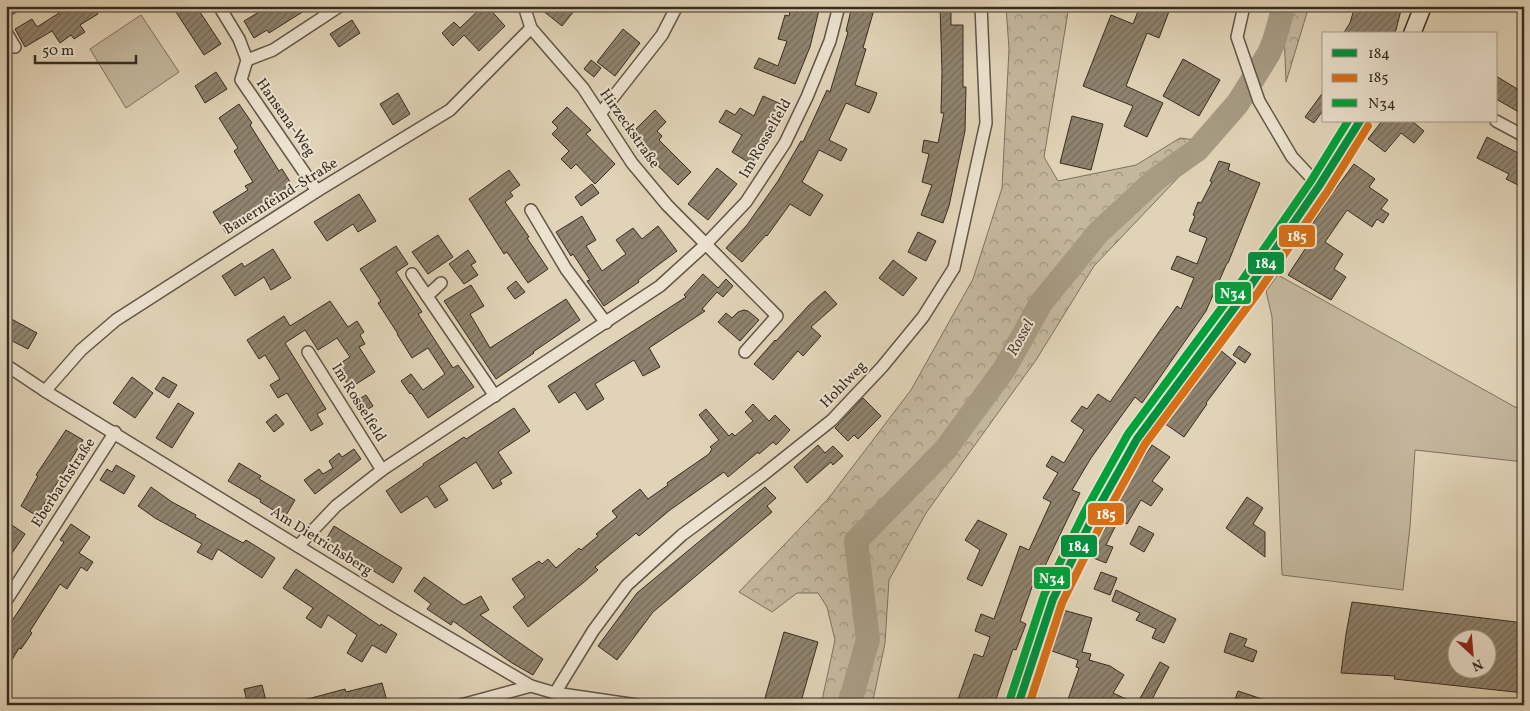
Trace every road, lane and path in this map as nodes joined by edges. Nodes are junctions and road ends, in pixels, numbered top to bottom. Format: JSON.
{"nodes":[{"id":1,"x":14,"y":6,"type":"edge"},
{"id":2,"x":219,"y":6,"type":"edge"},
{"id":3,"x":340,"y":6,"type":"edge"},
{"id":4,"x":524,"y":6,"type":"edge"},
{"id":5,"x":677,"y":6,"type":"edge"},
{"id":6,"x":839,"y":6,"type":"edge"},
{"id":7,"x":981,"y":6,"type":"edge"},
{"id":8,"x":1244,"y":6,"type":"edge"},
{"id":9,"x":1423,"y":6,"type":"edge"},
{"id":10,"x":6,"y":12,"type":"edge"},
{"id":11,"x":531,"y":28,"type":"junction"},
{"id":12,"x":6,"y":32,"type":"edge"},
{"id":13,"x":1413,"y":32,"type":"edge"},
{"id":14,"x":15,"y":47,"type":"dead end"},
{"id":15,"x":247,"y":60,"type":"junction"},
{"id":16,"x":600,"y":114,"type":"junction"},
{"id":17,"x":1359,"y":122,"type":"edge"},
{"id":18,"x":1498,"y":122,"type":"edge"},
{"id":19,"x":1524,"y":136,"type":"edge"},
{"id":20,"x":1319,"y":186,"type":"junction"},
{"id":21,"x":317,"y":191,"type":"junction"},
{"id":22,"x":531,"y":210,"type":"dead end"},
{"id":23,"x":705,"y":245,"type":"junction"},
{"id":24,"x":412,"y":274,"type":"dead end"},
{"id":25,"x":441,"y":282,"type":"dead end"},
{"id":26,"x":427,"y":296,"type":"junction"},
{"id":27,"x":606,"y":323,"type":"junction"},
{"id":28,"x":308,"y":352,"type":"dead end"},
{"id":29,"x":744,"y":352,"type":"dead end"},
{"id":30,"x":6,"y":365,"type":"edge"},
{"id":31,"x":45,"y":391,"type":"junction"},
{"id":32,"x":495,"y":396,"type":"junction"},
{"id":33,"x":114,"y":432,"type":"junction"},
{"id":34,"x":382,"y":470,"type":"junction"},
{"id":35,"x":298,"y":546,"type":"junction"},
{"id":36,"x":6,"y":601,"type":"edge"},
{"id":37,"x":531,"y":686,"type":"junction"},
{"id":38,"x":555,"y":693,"type":"junction"},
{"id":39,"x":461,"y":705,"type":"edge"},
{"id":40,"x":636,"y":705,"type":"edge"},
{"id":41,"x":1018,"y":705,"type":"edge"}],
"edges":[{"from":1,"to":10,"type":"street"},
{"from":2,"to":15,"type":"street","name":"Hansena-Weg"},
{"from":3,"to":15,"type":"street"},
{"from":4,"to":11,"type":"street"},
{"from":5,"to":16,"type":"street"},
{"from":6,"to":23,"type":"street","name":"Im Rosselfeld"},
{"from":7,"to":38,"type":"street","name":"Hohlweg"},
{"from":8,"to":20,"type":"street"},
{"from":9,"to":13,"type":"main road"},
{"from":11,"to":16,"type":"street","name":"Hirzeckstraße"},
{"from":11,"to":21,"type":"street","name":"Bauernfeind-Straße"},
{"from":12,"to":14,"type":"street"},
{"from":15,"to":21,"type":"street","name":"Hansena-Weg"},
{"from":16,"to":23,"type":"street","name":"Hirzeckstraße"},
{"from":17,"to":20,"type":"main road"},
{"from":18,"to":19,"type":"street"},
{"from":20,"to":41,"type":"main road"},
{"from":21,"to":31,"type":"street","name":"Bauernfeind-Straße"},
{"from":22,"to":27,"type":"street"},
{"from":23,"to":27,"type":"street","name":"Im Rosselfeld"},
{"from":23,"to":29,"type":"street"},
{"from":24,"to":26,"type":"street"},
{"from":25,"to":26,"type":"street"},
{"from":26,"to":32,"type":"street"},
{"from":27,"to":32,"type":"street","name":"Im Rosselfeld"},
{"from":28,"to":34,"type":"street","name":"Im Rosselfeld"},
{"from":30,"to":31,"type":"street","name":"Am Dietrichsberg"},
{"from":31,"to":33,"type":"street","name":"Am Dietrichsberg"},
{"from":32,"to":34,"type":"street","name":"Im Rosselfeld"},
{"from":33,"to":35,"type":"street","name":"Am Dietrichsberg"},
{"from":33,"to":36,"type":"street","name":"Eberbachstraße"},
{"from":34,"to":35,"type":"street","name":"Im Rosselfeld"},
{"from":35,"to":37,"type":"street","name":"Am Dietrichsberg"},
{"from":37,"to":38,"type":"street","name":"Am Dietrichsberg"},
{"from":37,"to":39,"type":"street"},
{"from":38,"to":40,"type":"street","name":"Am Dietrichsberg"}]}
